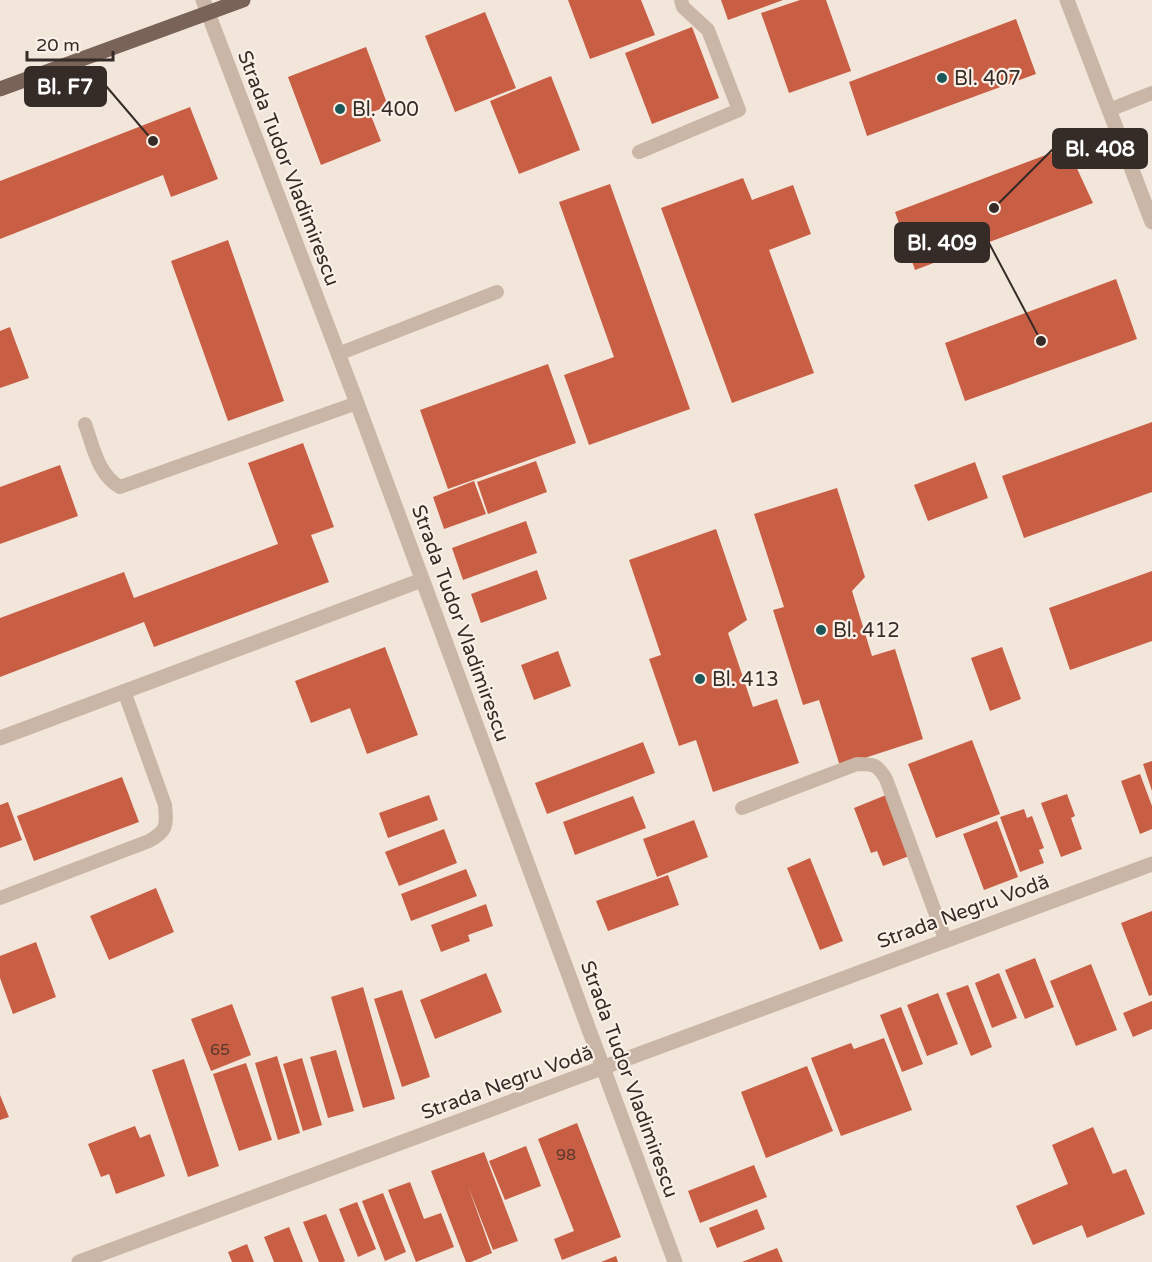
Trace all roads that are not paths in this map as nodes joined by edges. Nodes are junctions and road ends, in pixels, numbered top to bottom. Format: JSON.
{"nodes":[{"id":1,"x":243,"y":0,"type":"edge"},
{"id":2,"x":681,"y":0,"type":"edge"},
{"id":3,"x":1067,"y":0,"type":"edge"},
{"id":4,"x":205,"y":6,"type":"edge"},
{"id":5,"x":0,"y":89,"type":"edge"},
{"id":6,"x":1152,"y":93,"type":"edge"},
{"id":7,"x":1109,"y":110,"type":"junction"},
{"id":8,"x":639,"y":152,"type":"dead end"},
{"id":9,"x":1152,"y":222,"type":"edge"},
{"id":10,"x":498,"y":292,"type":"dead end"},
{"id":11,"x":338,"y":354,"type":"junction"},
{"id":12,"x":357,"y":403,"type":"junction"},
{"id":13,"x":85,"y":424,"type":"dead end"},
{"id":14,"x":422,"y":580,"type":"junction"},
{"id":15,"x":124,"y":691,"type":"junction"},
{"id":16,"x":0,"y":738,"type":"edge"},
{"id":17,"x":742,"y":808,"type":"dead end"},
{"id":18,"x":1152,"y":864,"type":"edge"},
{"id":19,"x":0,"y":898,"type":"edge"},
{"id":20,"x":945,"y":939,"type":"junction"},
{"id":21,"x":604,"y":1068,"type":"junction"},
{"id":22,"x":79,"y":1262,"type":"edge"},
{"id":23,"x":675,"y":1262,"type":"edge"}],
"edges":[{"from":1,"to":4,"type":"main road"},
{"from":2,"to":8,"type":"lane"},
{"from":3,"to":7,"type":"street"},
{"from":4,"to":5,"type":"main road"},
{"from":4,"to":11,"type":"street","name":"Strada Tudor Vladimirescu"},
{"from":6,"to":7,"type":"lane"},
{"from":7,"to":9,"type":"street"},
{"from":10,"to":11,"type":"lane"},
{"from":11,"to":12,"type":"street","name":"Strada Tudor Vladimirescu"},
{"from":12,"to":13,"type":"lane"},
{"from":12,"to":14,"type":"street","name":"Strada Tudor Vladimirescu"},
{"from":14,"to":15,"type":"street"},
{"from":14,"to":21,"type":"street","name":"Strada Tudor Vladimirescu"},
{"from":15,"to":16,"type":"street"},
{"from":15,"to":19,"type":"lane"},
{"from":17,"to":20,"type":"lane"},
{"from":18,"to":20,"type":"street","name":"Strada Negru Vodă"},
{"from":20,"to":21,"type":"street","name":"Strada Negru Vodă"},
{"from":21,"to":22,"type":"street","name":"Strada Negru Vodă"},
{"from":21,"to":23,"type":"street","name":"Strada Tudor Vladimirescu"}]}
